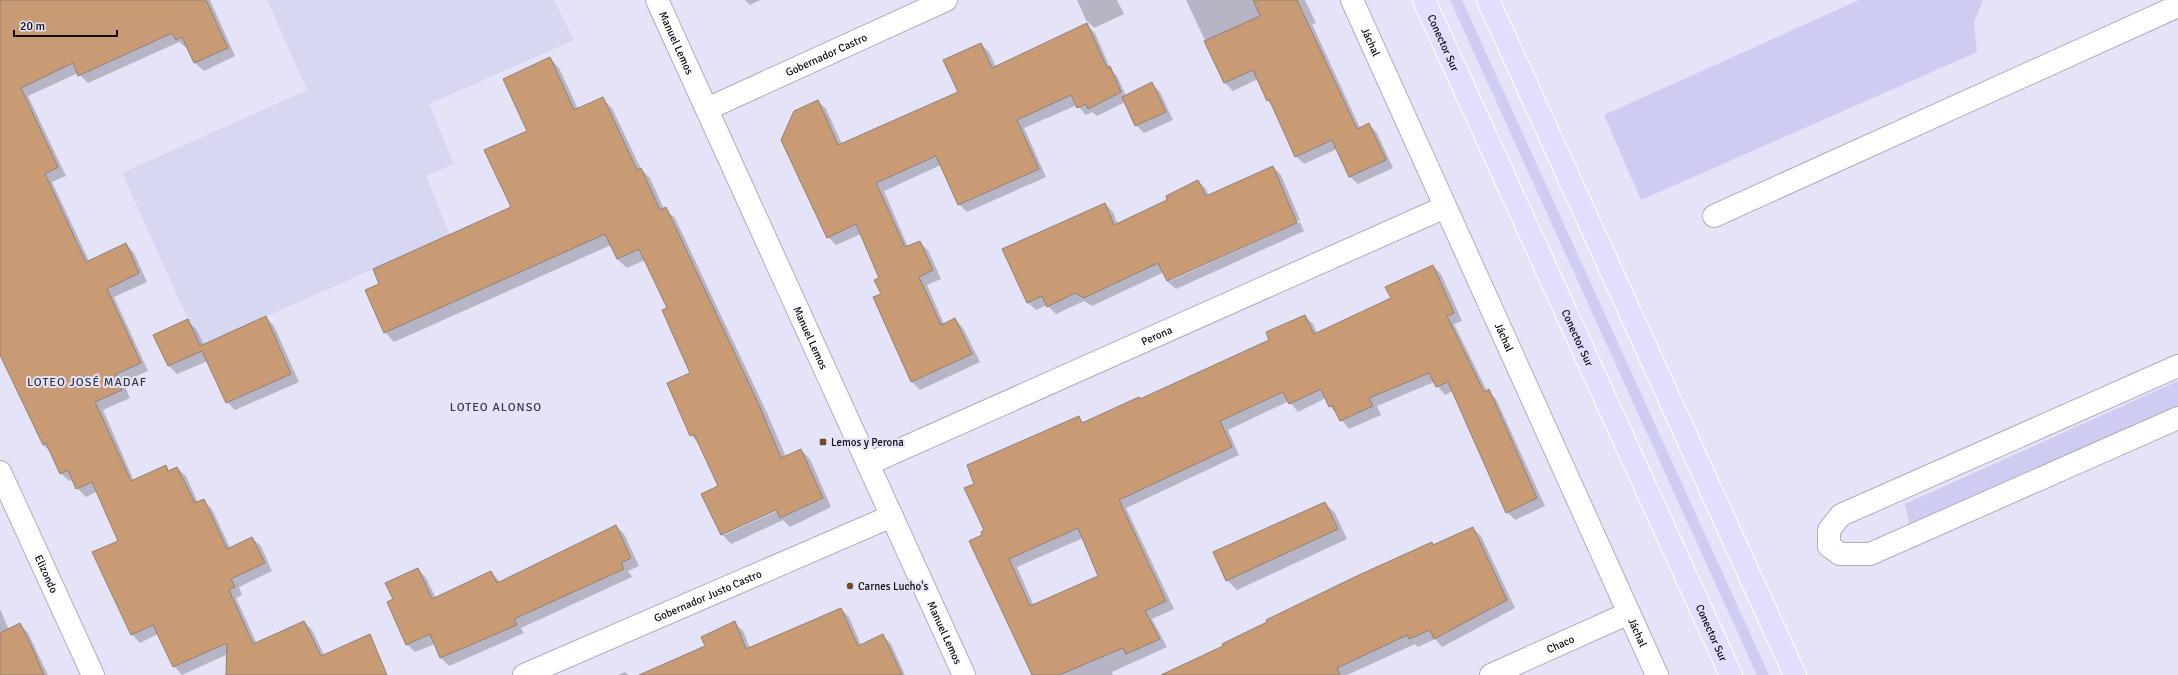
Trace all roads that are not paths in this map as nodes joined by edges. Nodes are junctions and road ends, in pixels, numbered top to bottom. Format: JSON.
{"nodes":[{"id":1,"x":658,"y":0,"type":"edge"},
{"id":2,"x":946,"y":0,"type":"edge"},
{"id":3,"x":1352,"y":0,"type":"edge"},
{"id":4,"x":1424,"y":0,"type":"edge"},
{"id":5,"x":1488,"y":0,"type":"edge"},
{"id":6,"x":2178,"y":6,"type":"edge"},
{"id":7,"x":707,"y":109,"type":"junction"},
{"id":8,"x":1445,"y":207,"type":"junction"},
{"id":9,"x":1714,"y":216,"type":"dead end"},
{"id":10,"x":2178,"y":366,"type":"edge"},
{"id":11,"x":2178,"y":418,"type":"edge"},
{"id":12,"x":868,"y":464,"type":"junction"},
{"id":13,"x":0,"y":472,"type":"edge"},
{"id":14,"x":892,"y":516,"type":"junction"},
{"id":15,"x":1629,"y":613,"type":"junction"},
{"id":16,"x":93,"y":675,"type":"edge"},
{"id":17,"x":524,"y":675,"type":"edge"},
{"id":18,"x":964,"y":675,"type":"edge"},
{"id":19,"x":1492,"y":675,"type":"edge"},
{"id":20,"x":1657,"y":675,"type":"edge"},
{"id":21,"x":1731,"y":675,"type":"edge"},
{"id":22,"x":1795,"y":675,"type":"edge"}],
"edges":[{"from":1,"to":7,"type":"street","name":"Manuel Lemos"},
{"from":2,"to":7,"type":"street","name":"Gobernador Castro"},
{"from":3,"to":8,"type":"street","name":"Jáchal"},
{"from":4,"to":21,"type":"main road","name":"Conector Sur"},
{"from":5,"to":22,"type":"main road"},
{"from":6,"to":9,"type":"street"},
{"from":7,"to":12,"type":"street","name":"Manuel Lemos"},
{"from":8,"to":12,"type":"street","name":"Perona"},
{"from":8,"to":15,"type":"street","name":"Jáchal"},
{"from":10,"to":11,"type":"street"},
{"from":12,"to":14,"type":"street","name":"Manuel Lemos"},
{"from":13,"to":16,"type":"street","name":"Elizondo"},
{"from":14,"to":17,"type":"street","name":"Gobernador Justo Castro"},
{"from":14,"to":18,"type":"street","name":"Manuel Lemos"},
{"from":15,"to":19,"type":"street","name":"Chaco"},
{"from":15,"to":20,"type":"street","name":"Jáchal"}]}
